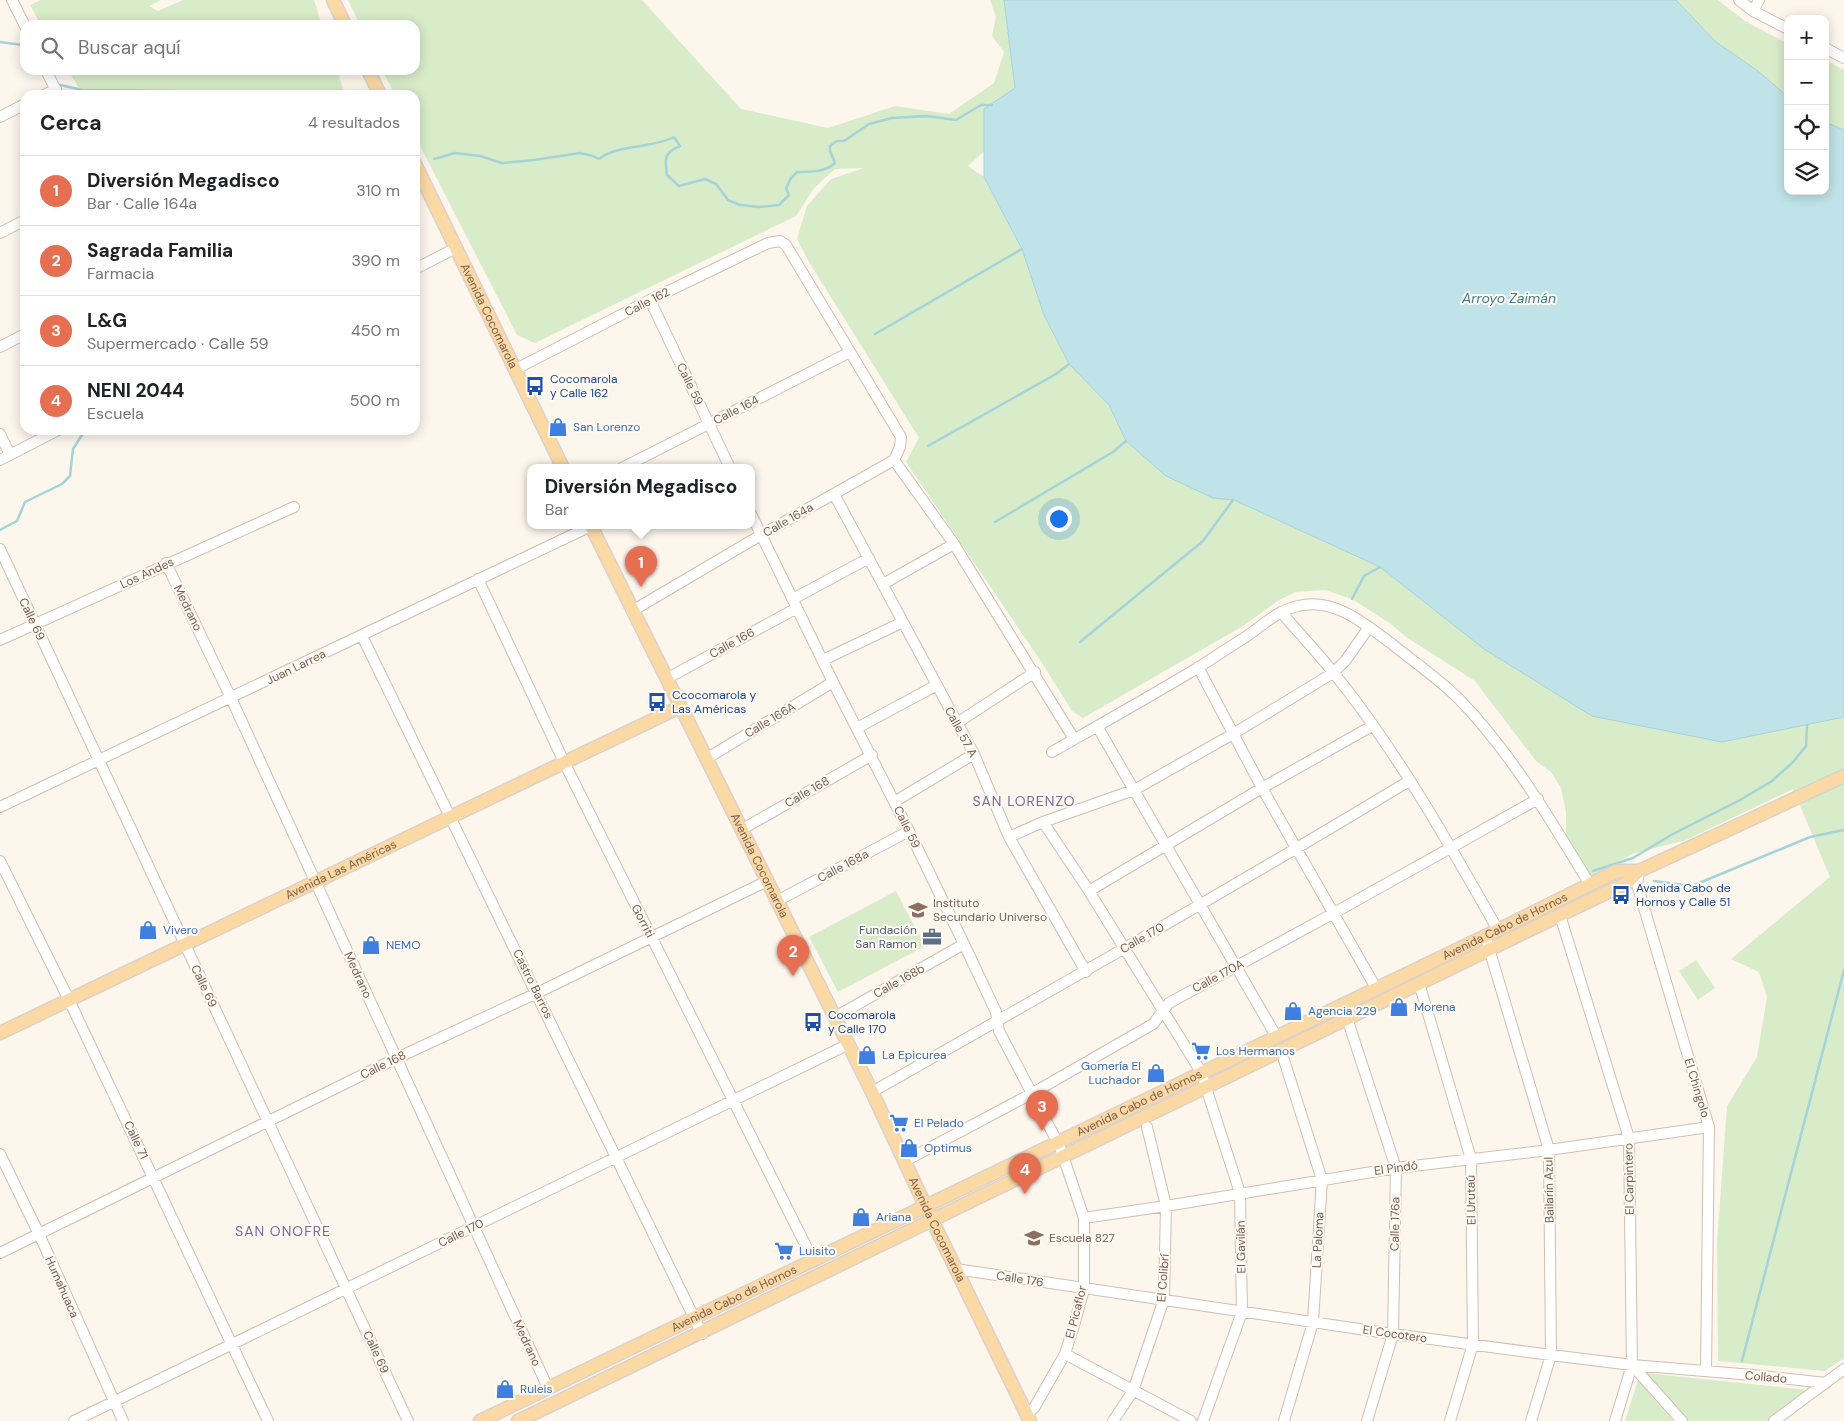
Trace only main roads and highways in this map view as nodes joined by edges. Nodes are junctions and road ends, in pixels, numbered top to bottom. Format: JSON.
{"nodes":[{"id":1,"x":333,"y":0,"type":"edge"},
{"id":2,"x":343,"y":20,"type":"edge"},
{"id":3,"x":370,"y":75,"type":"edge"},
{"id":4,"x":378,"y":90,"type":"edge"},
{"id":5,"x":420,"y":174,"type":"edge"},
{"id":6,"x":561,"y":464,"type":"edge"},
{"id":7,"x":592,"y":529,"type":"edge"},
{"id":8,"x":680,"y":707,"type":"junction"},
{"id":9,"x":1844,"y":776,"type":"edge"},
{"id":10,"x":1639,"y":871,"type":"junction"},
{"id":11,"x":0,"y":1033,"type":"edge"},
{"id":12,"x":926,"y":1206,"type":"junction"},
{"id":13,"x":932,"y":1220,"type":"junction"},
{"id":14,"x":1029,"y":1418,"type":"edge"},
{"id":15,"x":480,"y":1421,"type":"edge"},
{"id":16,"x":518,"y":1421,"type":"edge"}],
"edges":[{"from":1,"to":2,"type":"main road"},
{"from":3,"to":4,"type":"main road"},
{"from":5,"to":6,"type":"main road","name":"Avenida Cocomarola"},
{"from":7,"to":8,"type":"main road","name":"Avenida Cocomarola"},
{"from":8,"to":11,"type":"main road","name":"Avenida Las Américas"},
{"from":8,"to":12,"type":"main road","name":"Avenida Cocomarola"},
{"from":9,"to":10,"type":"main road","name":"Avenida Cabo de Hornos"},
{"from":10,"to":12,"type":"main road","name":"Avenida Cabo de Hornos"},
{"from":10,"to":13,"type":"main road","name":"Avenida Cabo de Hornos"},
{"from":12,"to":13,"type":"main road","name":"Avenida Cocomarola"},
{"from":12,"to":15,"type":"main road","name":"Avenida Cabo de Hornos"},
{"from":13,"to":14,"type":"main road","name":"Avenida Cocomarola"},
{"from":13,"to":16,"type":"main road","name":"Avenida Cabo de Hornos"}]}
